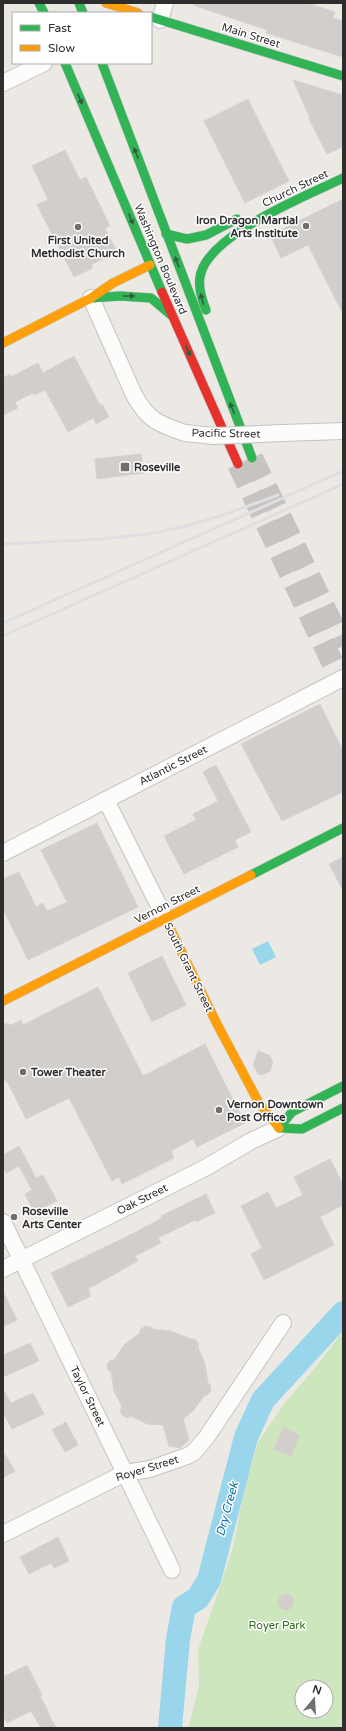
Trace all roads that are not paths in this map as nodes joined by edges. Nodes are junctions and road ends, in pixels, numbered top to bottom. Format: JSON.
{"nodes":[{"id":1,"x":39,"y":3,"type":"edge"},
{"id":2,"x":106,"y":3,"type":"edge"},
{"id":3,"x":165,"y":3,"type":"edge"},
{"id":4,"x":44,"y":12,"type":"edge"},
{"id":5,"x":135,"y":12,"type":"edge"},
{"id":6,"x":155,"y":19,"type":"edge"},
{"id":7,"x":42,"y":64,"type":"edge"},
{"id":8,"x":65,"y":64,"type":"edge"},
{"id":9,"x":102,"y":64,"type":"edge"},
{"id":10,"x":343,"y":76,"type":"edge"},
{"id":11,"x":3,"y":83,"type":"edge"},
{"id":12,"x":343,"y":178,"type":"edge"},
{"id":13,"x":258,"y":220,"type":"junction"},
{"id":14,"x":166,"y":234,"type":"junction"},
{"id":15,"x":150,"y":265,"type":"junction"},
{"id":16,"x":90,"y":298,"type":"junction"},
{"id":17,"x":172,"y":316,"type":"junction"},
{"id":18,"x":3,"y":343,"type":"edge"},
{"id":19,"x":220,"y":377,"type":"junction"},
{"id":20,"x":343,"y":431,"type":"edge"},
{"id":21,"x":252,"y":458,"type":"tunnel mouth"},
{"id":22,"x":238,"y":464,"type":"tunnel mouth"},
{"id":23,"x":343,"y":678,"type":"edge"},
{"id":24,"x":106,"y":800,"type":"junction"},
{"id":25,"x":343,"y":828,"type":"edge"},
{"id":26,"x":3,"y":853,"type":"edge"},
{"id":27,"x":165,"y":918,"type":"junction"},
{"id":28,"x":3,"y":1001,"type":"edge"},
{"id":29,"x":343,"y":1086,"type":"edge"},
{"id":30,"x":343,"y":1108,"type":"edge"},
{"id":31,"x":279,"y":1128,"type":"junction"},
{"id":32,"x":3,"y":1222,"type":"edge"},
{"id":33,"x":21,"y":1260,"type":"junction"},
{"id":34,"x":3,"y":1268,"type":"edge"},
{"id":35,"x":283,"y":1323,"type":"dead end"},
{"id":36,"x":125,"y":1473,"type":"junction"},
{"id":37,"x":3,"y":1534,"type":"edge"},
{"id":38,"x":172,"y":1570,"type":"dead end"}],
"edges":[{"from":1,"to":4,"type":"main road"},
{"from":2,"to":5,"type":"main road"},
{"from":3,"to":6,"type":"street"},
{"from":6,"to":10,"type":"main road","name":"Main Street"},
{"from":7,"to":11,"type":"street"},
{"from":8,"to":15,"type":"main road","name":"Washington Boulevard","one_way":true},
{"from":14,"to":9,"type":"main road","name":"Washington Boulevard","one_way":true},
{"from":12,"to":13,"type":"main road","name":"Church Street"},
{"from":13,"to":14,"type":"main road","name":"Church Street"},
{"from":19,"to":13,"type":"main road","one_way":true},
{"from":19,"to":14,"type":"main road","name":"Washington Boulevard","one_way":true},
{"from":15,"to":16,"type":"main road"},
{"from":15,"to":17,"type":"main road","name":"Washington Boulevard"},
{"from":16,"to":17,"type":"main road","one_way":true},
{"from":16,"to":18,"type":"main road"},
{"from":16,"to":20,"type":"street","name":"Pacific Street","bridge":true},
{"from":17,"to":22,"type":"main road","name":"Washington Boulevard","one_way":true},
{"from":21,"to":19,"type":"main road","name":"Washington Boulevard","one_way":true},
{"from":23,"to":24,"type":"street","name":"Atlantic Street"},
{"from":24,"to":26,"type":"street","name":"Atlantic Street"},
{"from":24,"to":27,"type":"street","name":"South Grant Street"},
{"from":25,"to":27,"type":"main road","name":"Vernon Street"},
{"from":27,"to":28,"type":"main road","name":"Vernon Street"},
{"from":27,"to":31,"type":"main road","name":"South Grant Street"},
{"from":29,"to":31,"type":"main road","name":"Oak Street"},
{"from":30,"to":31,"type":"main road","name":"Oak Street"},
{"from":31,"to":33,"type":"street","name":"Oak Street"},
{"from":32,"to":33,"type":"street","name":"Taylor Street"},
{"from":33,"to":34,"type":"street","name":"Oak Street"},
{"from":33,"to":36,"type":"street","name":"Taylor Street"},
{"from":35,"to":36,"type":"street","name":"Royer Street"},
{"from":36,"to":37,"type":"street","name":"Royer Street"},
{"from":36,"to":38,"type":"street","name":"Taylor Street"}]}
